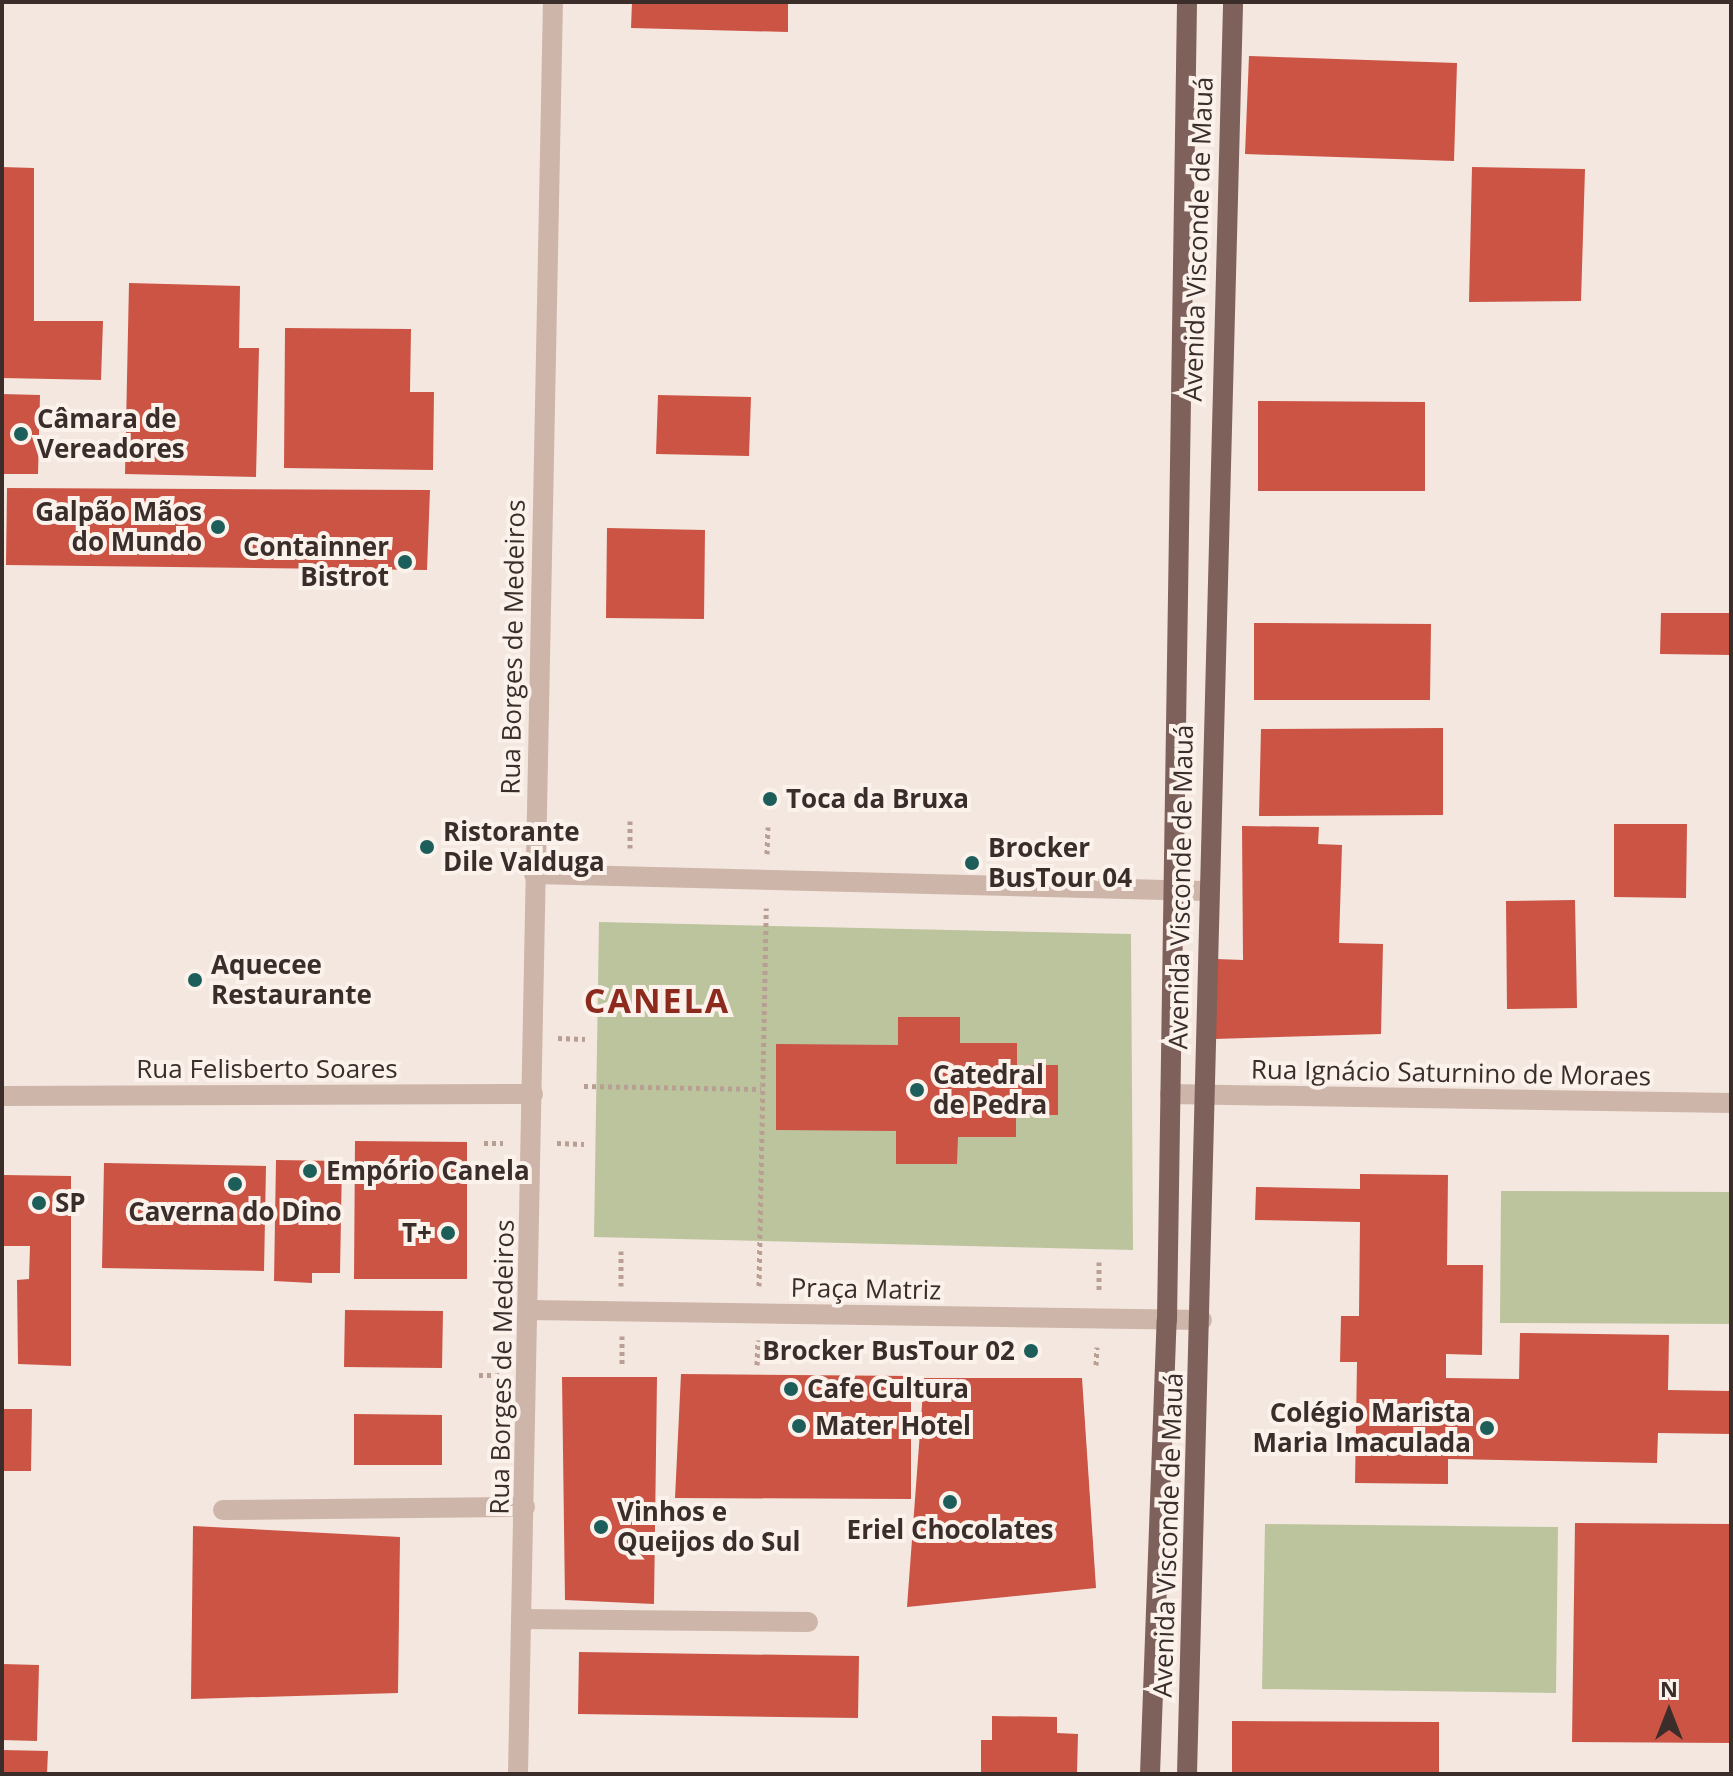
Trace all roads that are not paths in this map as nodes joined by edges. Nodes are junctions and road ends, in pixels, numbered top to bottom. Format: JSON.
{"nodes":[{"id":1,"x":553,"y":2,"type":"edge"},
{"id":2,"x":1187,"y":2,"type":"edge"},
{"id":3,"x":1233,"y":2,"type":"edge"},
{"id":4,"x":534,"y":874,"type":"junction"},
{"id":5,"x":1169,"y":890,"type":"junction"},
{"id":6,"x":1205,"y":891,"type":"junction"},
{"id":7,"x":533,"y":1094,"type":"junction"},
{"id":8,"x":1170,"y":1094,"type":"junction"},
{"id":9,"x":1204,"y":1095,"type":"junction"},
{"id":10,"x":2,"y":1096,"type":"edge"},
{"id":11,"x":1731,"y":1103,"type":"edge"},
{"id":12,"x":529,"y":1310,"type":"junction"},
{"id":13,"x":1167,"y":1320,"type":"junction"},
{"id":14,"x":1202,"y":1320,"type":"junction"},
{"id":15,"x":525,"y":1507,"type":"junction"},
{"id":16,"x":223,"y":1510,"type":"dead end"},
{"id":17,"x":521,"y":1619,"type":"junction"},
{"id":18,"x":808,"y":1622,"type":"dead end"},
{"id":19,"x":518,"y":1774,"type":"edge"},
{"id":20,"x":1150,"y":1774,"type":"edge"},
{"id":21,"x":1187,"y":1774,"type":"edge"}],
"edges":[{"from":1,"to":4,"type":"street","name":"Rua Borges de Medeiros"},
{"from":2,"to":5,"type":"main road","name":"Avenida Visconde de Mauá"},
{"from":3,"to":6,"type":"main road","name":"Avenida Visconde de Mauá"},
{"from":4,"to":5,"type":"street"},
{"from":4,"to":7,"type":"street","name":"Rua Borges de Medeiros"},
{"from":5,"to":6,"type":"street"},
{"from":5,"to":8,"type":"main road","name":"Avenida Visconde de Mauá"},
{"from":6,"to":9,"type":"main road","name":"Avenida Visconde de Mauá"},
{"from":7,"to":10,"type":"street","name":"Rua Felisberto Soares"},
{"from":7,"to":12,"type":"street","name":"Rua Borges de Medeiros"},
{"from":8,"to":9,"type":"street","name":"Rua Ignácio Saturnino de Moraes"},
{"from":8,"to":13,"type":"main road","name":"Avenida Visconde de Mauá"},
{"from":9,"to":11,"type":"street","name":"Rua Ignácio Saturnino de Moraes"},
{"from":9,"to":14,"type":"main road","name":"Avenida Visconde de Mauá"},
{"from":12,"to":13,"type":"street","name":"Praça Matriz"},
{"from":12,"to":15,"type":"street","name":"Rua Borges de Medeiros"},
{"from":13,"to":14,"type":"street","name":"Praça Matriz"},
{"from":13,"to":20,"type":"main road","name":"Avenida Visconde de Mauá"},
{"from":14,"to":21,"type":"main road","name":"Avenida Visconde de Mauá"},
{"from":15,"to":16,"type":"street"},
{"from":15,"to":17,"type":"street","name":"Rua Borges de Medeiros"},
{"from":17,"to":18,"type":"street"},
{"from":17,"to":19,"type":"street","name":"Rua Borges de Medeiros"}]}
